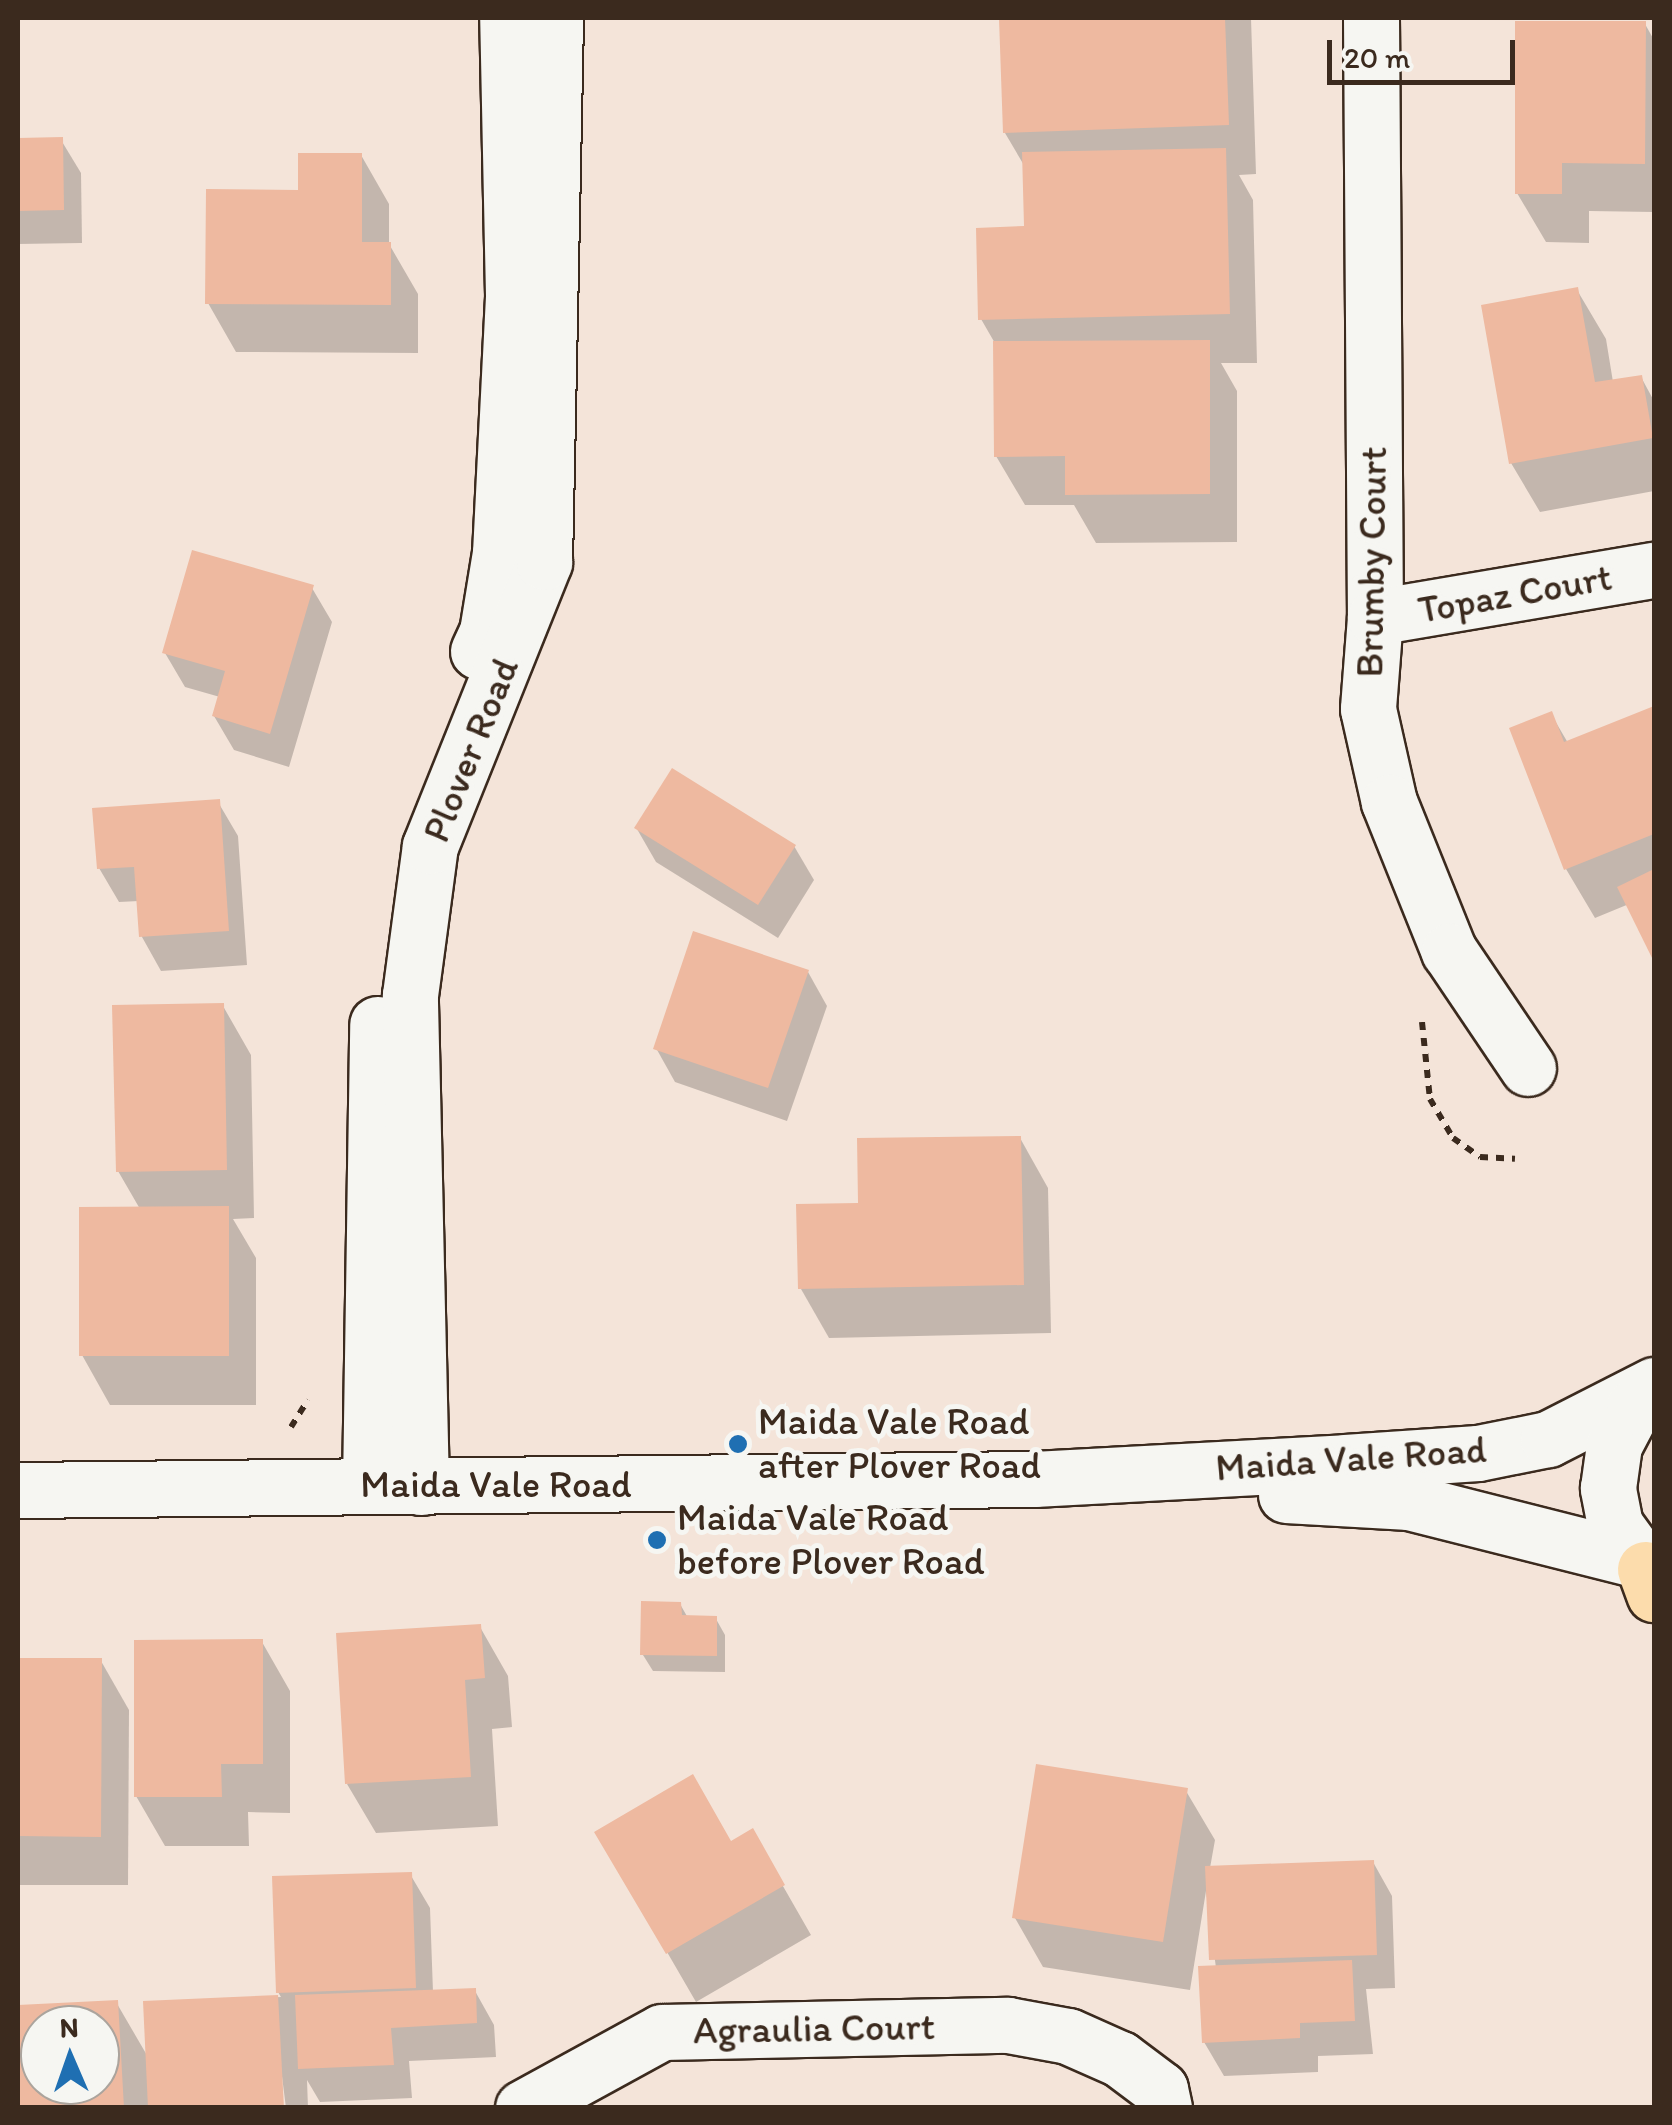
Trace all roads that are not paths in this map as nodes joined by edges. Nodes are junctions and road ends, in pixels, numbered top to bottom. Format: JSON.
{"nodes":[{"id":1,"x":507,"y":18,"type":"edge"},
{"id":2,"x":555,"y":18,"type":"edge"},
{"id":3,"x":1370,"y":18,"type":"edge"},
{"id":4,"x":1654,"y":570,"type":"edge"},
{"id":5,"x":1375,"y":617,"type":"junction"},
{"id":6,"x":1528,"y":1068,"type":"dead end"},
{"id":7,"x":1654,"y":1387,"type":"edge"},
{"id":8,"x":1034,"y":1479,"type":"junction"},
{"id":9,"x":395,"y":1486,"type":"junction"},
{"id":10,"x":18,"y":1490,"type":"edge"},
{"id":11,"x":1647,"y":1575,"type":"edge"},
{"id":12,"x":523,"y":2108,"type":"edge"},
{"id":13,"x":1164,"y":2108,"type":"edge"}],
"edges":[{"from":1,"to":9,"type":"street","name":"Plover Road"},
{"from":2,"to":9,"type":"street","name":"Plover Road"},
{"from":3,"to":5,"type":"street","name":"Brumby Court"},
{"from":4,"to":5,"type":"street","name":"Topaz Court"},
{"from":5,"to":6,"type":"street","name":"Brumby Court"},
{"from":7,"to":8,"type":"street","name":"Maida Vale Road"},
{"from":7,"to":11,"type":"street"},
{"from":8,"to":9,"type":"street","name":"Maida Vale Road"},
{"from":8,"to":11,"type":"street","name":"Maida Vale Road"},
{"from":9,"to":10,"type":"street","name":"Maida Vale Road"},
{"from":12,"to":13,"type":"street","name":"Agraulia Court"}]}
